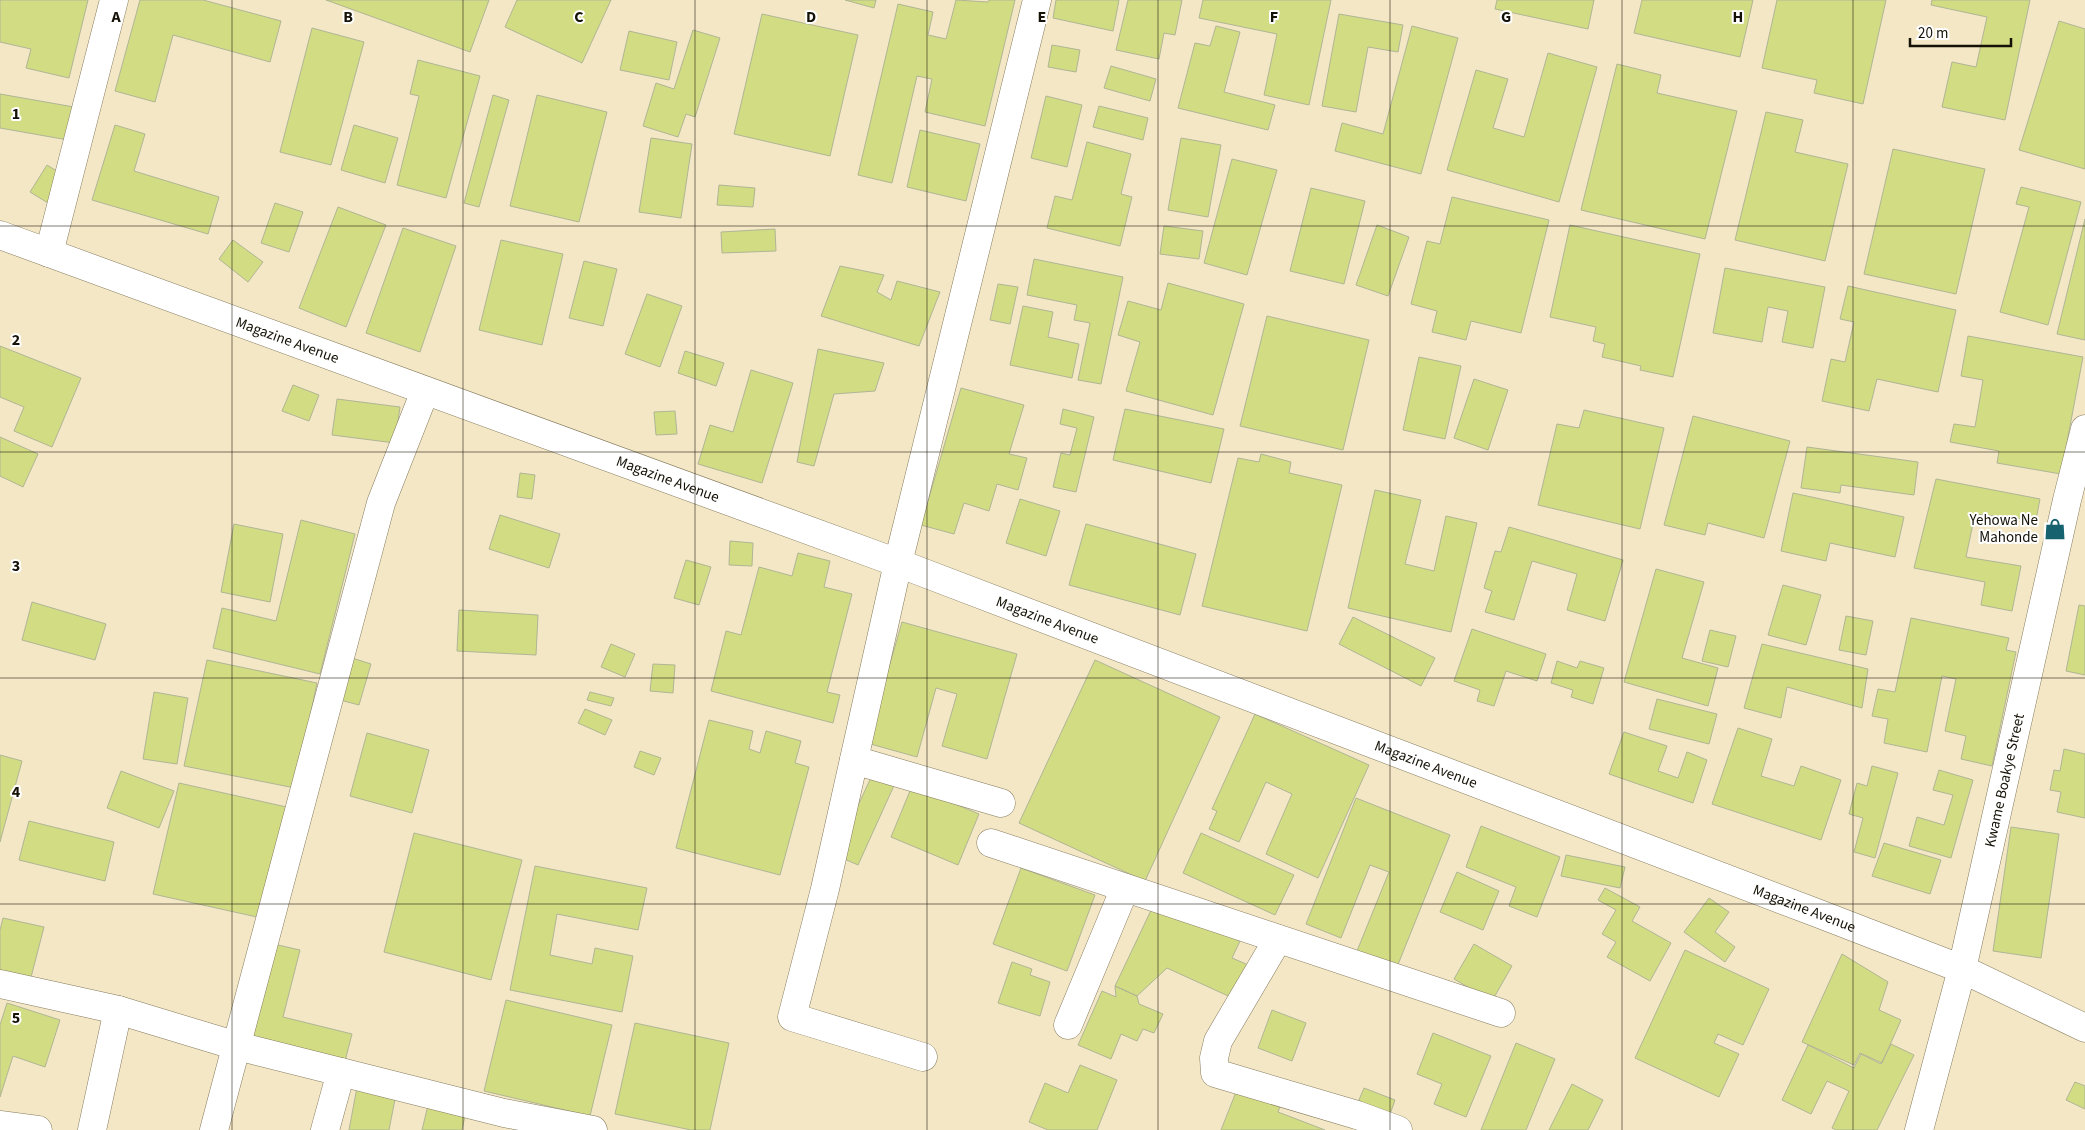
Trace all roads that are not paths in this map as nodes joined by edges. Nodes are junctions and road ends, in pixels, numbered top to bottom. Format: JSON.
{"nodes":[{"id":1,"x":114,"y":0,"type":"edge"},
{"id":2,"x":1037,"y":0,"type":"edge"},
{"id":3,"x":0,"y":235,"type":"edge"},
{"id":4,"x":49,"y":253,"type":"junction"},
{"id":5,"x":426,"y":391,"type":"junction"},
{"id":6,"x":2085,"y":429,"type":"edge"},
{"id":7,"x":898,"y":563,"type":"junction"},
{"id":8,"x":854,"y":760,"type":"junction"},
{"id":9,"x":1001,"y":803,"type":"dead end"},
{"id":10,"x":991,"y":843,"type":"dead end"},
{"id":11,"x":1125,"y":888,"type":"junction"},
{"id":12,"x":1278,"y":939,"type":"junction"},
{"id":13,"x":1962,"y":969,"type":"junction"},
{"id":14,"x":0,"y":984,"type":"edge"},
{"id":15,"x":118,"y":1010,"type":"junction"},
{"id":16,"x":1501,"y":1013,"type":"dead end"},
{"id":17,"x":1068,"y":1025,"type":"dead end"},
{"id":18,"x":2085,"y":1028,"type":"edge"},
{"id":19,"x":236,"y":1046,"type":"junction"},
{"id":20,"x":923,"y":1056,"type":"dead end"},
{"id":21,"x":341,"y":1072,"type":"junction"},
{"id":22,"x":0,"y":1125,"type":"edge"},
{"id":23,"x":38,"y":1130,"type":"edge"},
{"id":24,"x":92,"y":1130,"type":"edge"},
{"id":25,"x":214,"y":1130,"type":"edge"},
{"id":26,"x":325,"y":1130,"type":"edge"},
{"id":27,"x":593,"y":1130,"type":"edge"},
{"id":28,"x":1398,"y":1130,"type":"edge"},
{"id":29,"x":1920,"y":1130,"type":"edge"}],
"edges":[{"from":1,"to":4,"type":"street"},
{"from":2,"to":7,"type":"street"},
{"from":3,"to":4,"type":"street","name":"Magazine Avenue"},
{"from":4,"to":5,"type":"street","name":"Magazine Avenue"},
{"from":5,"to":7,"type":"street","name":"Magazine Avenue"},
{"from":5,"to":19,"type":"street"},
{"from":6,"to":13,"type":"street","name":"Kwame Boakye Street"},
{"from":7,"to":8,"type":"street"},
{"from":7,"to":13,"type":"street","name":"Magazine Avenue"},
{"from":8,"to":9,"type":"street"},
{"from":8,"to":20,"type":"street"},
{"from":10,"to":11,"type":"street"},
{"from":11,"to":12,"type":"street"},
{"from":11,"to":17,"type":"street"},
{"from":12,"to":16,"type":"street"},
{"from":12,"to":28,"type":"street"},
{"from":13,"to":18,"type":"street","name":"Magazine Avenue"},
{"from":13,"to":29,"type":"street","name":"Kwame Boakye Street"},
{"from":14,"to":15,"type":"street"},
{"from":15,"to":19,"type":"street"},
{"from":15,"to":24,"type":"street"},
{"from":19,"to":21,"type":"street"},
{"from":19,"to":25,"type":"street"},
{"from":21,"to":26,"type":"street"},
{"from":21,"to":27,"type":"street"},
{"from":22,"to":23,"type":"street"}]}
